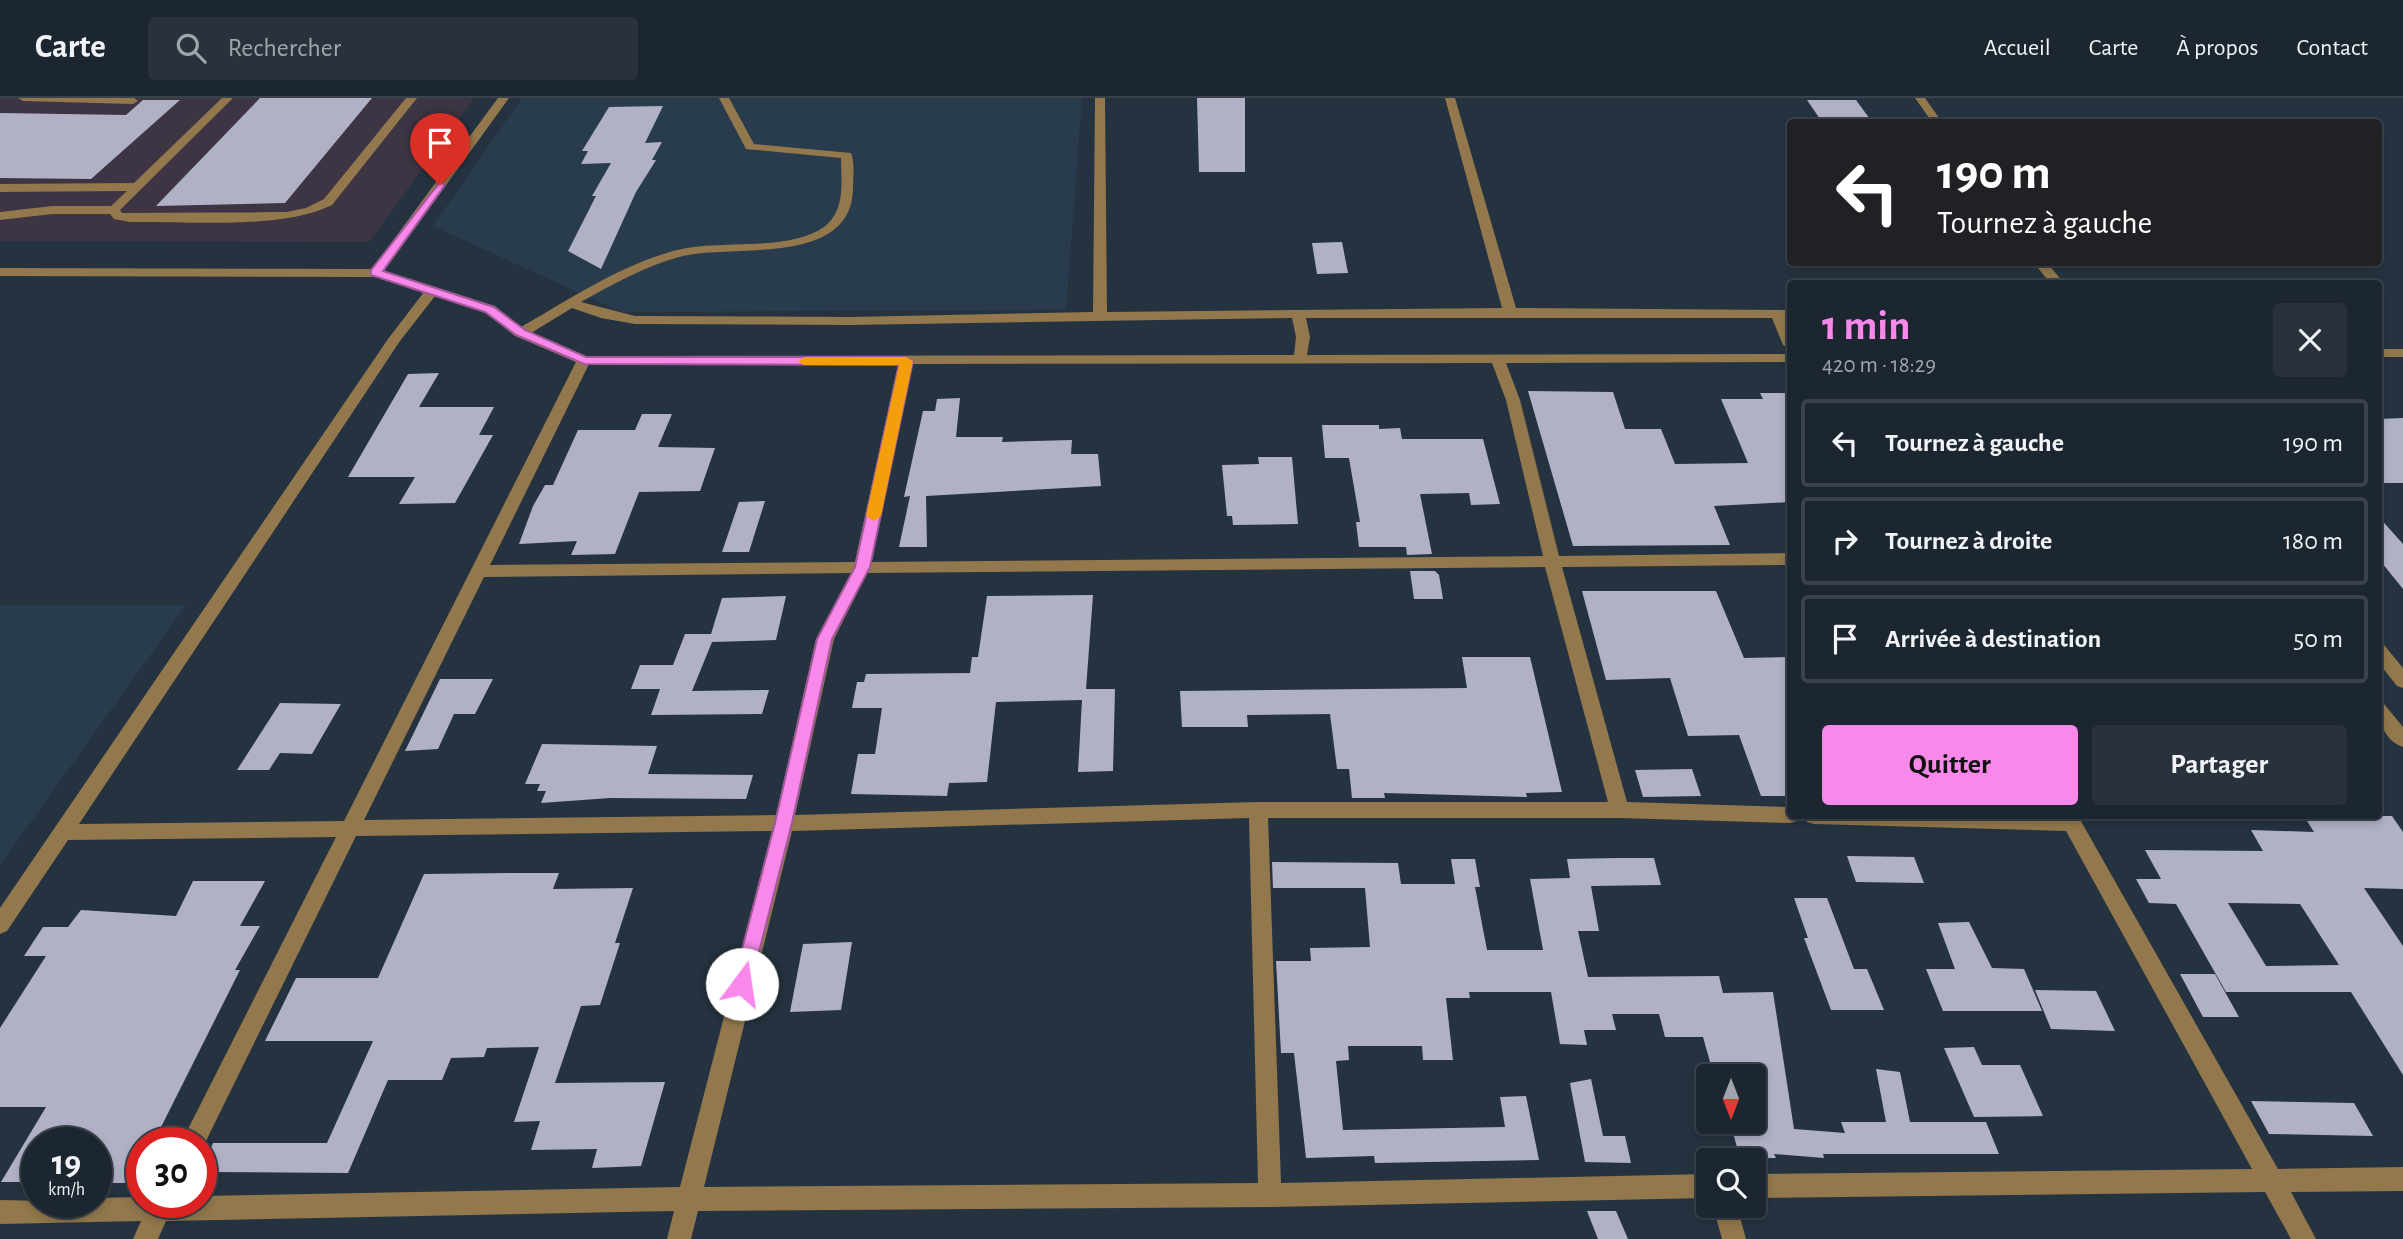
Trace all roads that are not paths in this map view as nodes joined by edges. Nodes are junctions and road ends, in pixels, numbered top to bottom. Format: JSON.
{"nodes":[{"id":1,"x":23,"y":98,"type":"edge"},
{"id":2,"x":228,"y":98,"type":"edge"},
{"id":3,"x":412,"y":98,"type":"edge"},
{"id":4,"x":504,"y":98,"type":"edge"},
{"id":5,"x":724,"y":98,"type":"edge"},
{"id":6,"x":1100,"y":98,"type":"edge"},
{"id":7,"x":1450,"y":98,"type":"edge"},
{"id":8,"x":1920,"y":98,"type":"edge"},
{"id":9,"x":133,"y":102,"type":"dead end"},
{"id":10,"x":1935,"y":119,"type":"edge"},
{"id":11,"x":136,"y":187,"type":"junction"},
{"id":12,"x":0,"y":188,"type":"edge"},
{"id":13,"x":114,"y":210,"type":"junction"},
{"id":14,"x":0,"y":216,"type":"edge"},
{"id":15,"x":2043,"y":266,"type":"edge"},
{"id":16,"x":0,"y":272,"type":"edge"},
{"id":17,"x":376,"y":273,"type":"junction"},
{"id":18,"x":2055,"y":280,"type":"edge"},
{"id":19,"x":433,"y":289,"type":"junction"},
{"id":20,"x":570,"y":303,"type":"junction"},
{"id":21,"x":1510,"y":312,"type":"junction"},
{"id":22,"x":1100,"y":316,"type":"junction"},
{"id":23,"x":1782,"y":316,"type":"edge"},
{"id":24,"x":1298,"y":317,"type":"junction"},
{"id":25,"x":520,"y":332,"type":"junction"},
{"id":26,"x":1787,"y":338,"type":"edge"},
{"id":27,"x":2382,"y":353,"type":"edge"},
{"id":28,"x":2403,"y":353,"type":"edge"},
{"id":29,"x":1300,"y":358,"type":"junction"},
{"id":30,"x":1497,"y":358,"type":"junction"},
{"id":31,"x":1787,"y":358,"type":"edge"},
{"id":32,"x":584,"y":360,"type":"junction"},
{"id":33,"x":906,"y":361,"type":"junction"},
{"id":34,"x":1787,"y":559,"type":"edge"},
{"id":35,"x":1552,"y":561,"type":"junction"},
{"id":36,"x":862,"y":567,"type":"junction"},
{"id":37,"x":479,"y":571,"type":"junction"},
{"id":38,"x":2382,"y":654,"type":"edge"},
{"id":39,"x":2403,"y":681,"type":"edge"},
{"id":40,"x":2382,"y":714,"type":"edge"},
{"id":41,"x":2403,"y":740,"type":"edge"},
{"id":42,"x":1258,"y":810,"type":"junction"},
{"id":43,"x":1620,"y":810,"type":"junction"},
{"id":44,"x":1787,"y":815,"type":"edge"},
{"id":45,"x":2070,"y":819,"type":"edge"},
{"id":46,"x":784,"y":823,"type":"junction"},
{"id":47,"x":350,"y":829,"type":"junction"},
{"id":48,"x":63,"y":832,"type":"junction"},
{"id":49,"x":0,"y":925,"type":"edge"},
{"id":50,"x":201,"y":1127,"type":"edge"},
{"id":51,"x":2403,"y":1179,"type":"edge"},
{"id":52,"x":2273,"y":1182,"type":"junction"},
{"id":53,"x":1696,"y":1186,"type":"edge"},
{"id":54,"x":1766,"y":1186,"type":"edge"},
{"id":55,"x":1270,"y":1195,"type":"junction"},
{"id":56,"x":687,"y":1199,"type":"junction"},
{"id":57,"x":217,"y":1206,"type":"edge"},
{"id":58,"x":126,"y":1208,"type":"edge"},
{"id":59,"x":0,"y":1212,"type":"edge"},
{"id":60,"x":156,"y":1218,"type":"edge"},
{"id":61,"x":1728,"y":1218,"type":"edge"},
{"id":62,"x":145,"y":1239,"type":"edge"},
{"id":63,"x":678,"y":1239,"type":"edge"},
{"id":64,"x":1734,"y":1239,"type":"edge"},
{"id":65,"x":2304,"y":1239,"type":"edge"}],
"edges":[{"from":1,"to":9,"type":"street"},
{"from":2,"to":11,"type":"street"},
{"from":3,"to":13,"type":"street"},
{"from":4,"to":17,"type":"street"},
{"from":5,"to":20,"type":"street"},
{"from":6,"to":22,"type":"street"},
{"from":7,"to":21,"type":"street"},
{"from":8,"to":10,"type":"street"},
{"from":11,"to":12,"type":"street"},
{"from":11,"to":13,"type":"street"},
{"from":13,"to":14,"type":"street"},
{"from":15,"to":18,"type":"street"},
{"from":16,"to":17,"type":"street"},
{"from":17,"to":19,"type":"street"},
{"from":19,"to":25,"type":"street"},
{"from":19,"to":48,"type":"street"},
{"from":20,"to":22,"type":"street"},
{"from":20,"to":25,"type":"street"},
{"from":21,"to":23,"type":"street"},
{"from":21,"to":24,"type":"street"},
{"from":22,"to":24,"type":"street"},
{"from":23,"to":26,"type":"street"},
{"from":24,"to":29,"type":"street"},
{"from":25,"to":32,"type":"street"},
{"from":27,"to":28,"type":"street"},
{"from":29,"to":30,"type":"street"},
{"from":29,"to":33,"type":"street"},
{"from":30,"to":31,"type":"street"},
{"from":30,"to":35,"type":"street"},
{"from":32,"to":33,"type":"street"},
{"from":32,"to":37,"type":"street"},
{"from":33,"to":36,"type":"street"},
{"from":34,"to":35,"type":"street"},
{"from":35,"to":36,"type":"street"},
{"from":35,"to":43,"type":"street"},
{"from":36,"to":37,"type":"street"},
{"from":36,"to":46,"type":"street"},
{"from":37,"to":47,"type":"street"},
{"from":38,"to":39,"type":"street"},
{"from":40,"to":41,"type":"street"},
{"from":42,"to":43,"type":"street"},
{"from":42,"to":46,"type":"street"},
{"from":42,"to":55,"type":"street"},
{"from":43,"to":44,"type":"street"},
{"from":45,"to":52,"type":"street"},
{"from":46,"to":47,"type":"street"},
{"from":46,"to":56,"type":"street"},
{"from":47,"to":48,"type":"street"},
{"from":47,"to":50,"type":"street"},
{"from":48,"to":49,"type":"street"},
{"from":51,"to":52,"type":"street"},
{"from":52,"to":54,"type":"street"},
{"from":52,"to":65,"type":"street"},
{"from":53,"to":55,"type":"street"},
{"from":55,"to":56,"type":"street"},
{"from":56,"to":57,"type":"street"},
{"from":56,"to":63,"type":"street"},
{"from":58,"to":59,"type":"street"},
{"from":60,"to":62,"type":"street"},
{"from":61,"to":64,"type":"street"}]}
